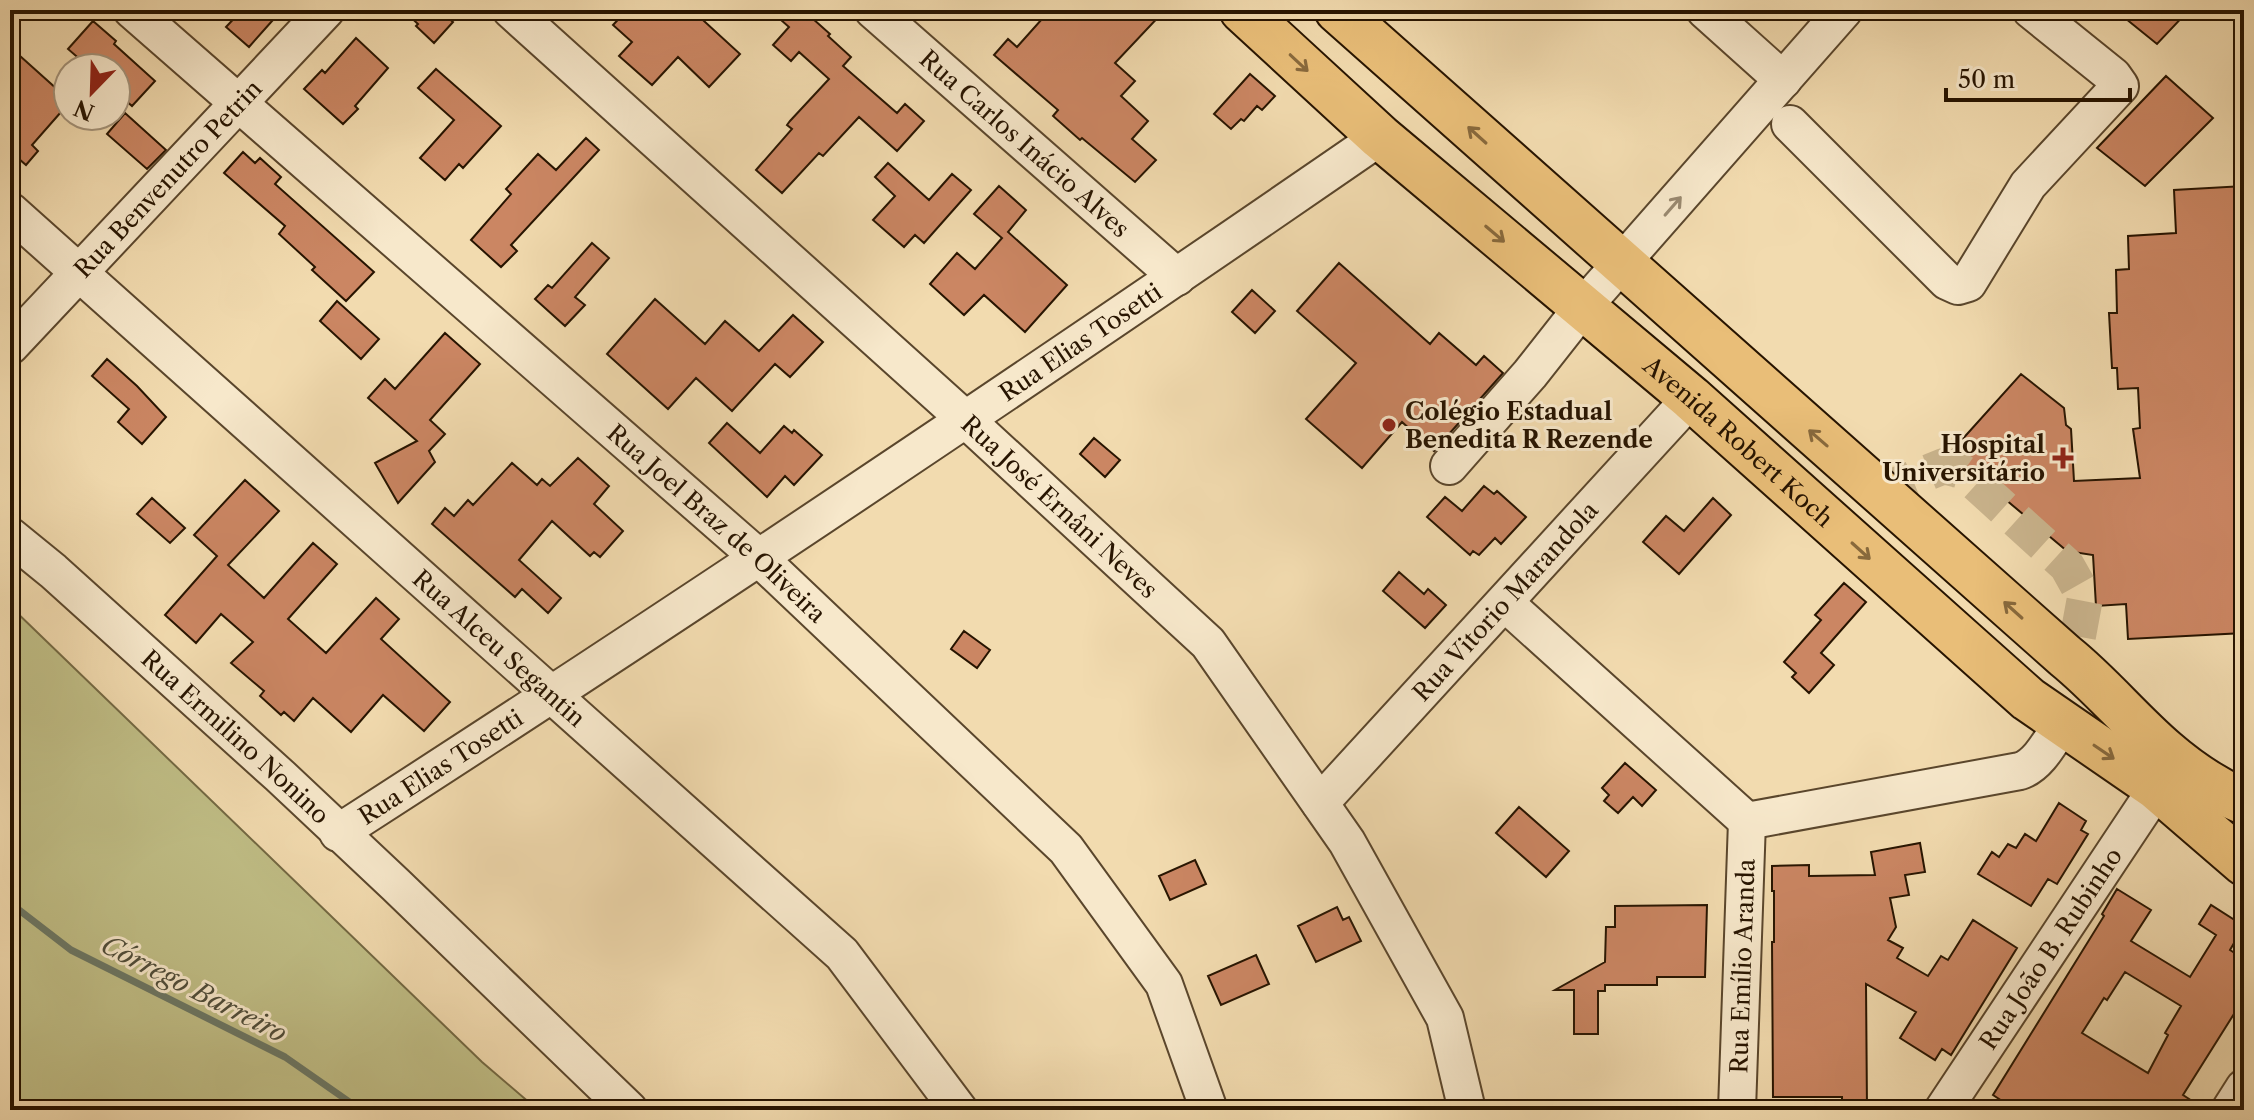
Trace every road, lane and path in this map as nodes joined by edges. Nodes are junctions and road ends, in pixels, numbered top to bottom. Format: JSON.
{"nodes":[{"id":1,"x":132,"y":10,"type":"edge"},
{"id":2,"x":326,"y":10,"type":"edge"},
{"id":3,"x":511,"y":10,"type":"edge"},
{"id":4,"x":873,"y":10,"type":"edge"},
{"id":5,"x":1242,"y":10,"type":"edge"},
{"id":6,"x":1337,"y":10,"type":"edge"},
{"id":7,"x":1705,"y":10,"type":"edge"},
{"id":8,"x":1844,"y":10,"type":"edge"},
{"id":9,"x":2031,"y":10,"type":"edge"},
{"id":10,"x":1783,"y":80,"type":"junction"},
{"id":11,"x":238,"y":104,"type":"junction"},
{"id":12,"x":1790,"y":124,"type":"dead end"},
{"id":13,"x":1380,"y":137,"type":"junction"},
{"id":14,"x":10,"y":211,"type":"edge"},
{"id":15,"x":1621,"y":264,"type":"junction"},
{"id":16,"x":80,"y":272,"type":"junction"},
{"id":17,"x":1177,"y":277,"type":"junction"},
{"id":18,"x":1582,"y":308,"type":"junction"},
{"id":19,"x":10,"y":346,"type":"edge"},
{"id":20,"x":1691,"y":398,"type":"junction"},
{"id":21,"x":965,"y":419,"type":"junction"},
{"id":22,"x":1449,"y":466,"type":"dead end"},
{"id":23,"x":10,"y":536,"type":"edge"},
{"id":24,"x":758,"y":557,"type":"junction"},
{"id":25,"x":1505,"y":603,"type":"junction"},
{"id":26,"x":2076,"y":665,"type":"junction"},
{"id":27,"x":552,"y":695,"type":"junction"},
{"id":28,"x":2045,"y":712,"type":"junction"},
{"id":29,"x":2157,"y":788,"type":"junction"},
{"id":30,"x":2238,"y":792,"type":"edge"},
{"id":31,"x":1320,"y":803,"type":"junction"},
{"id":32,"x":1747,"y":821,"type":"junction"},
{"id":33,"x":338,"y":833,"type":"junction"},
{"id":34,"x":2244,"y":863,"type":"edge"},
{"id":35,"x":2244,"y":1088,"type":"edge"},
{"id":36,"x":629,"y":1110,"type":"edge"},
{"id":37,"x":959,"y":1110,"type":"edge"},
{"id":38,"x":1209,"y":1110,"type":"edge"},
{"id":39,"x":1467,"y":1110,"type":"edge"},
{"id":40,"x":1737,"y":1110,"type":"edge"},
{"id":41,"x":1943,"y":1110,"type":"edge"},
{"id":42,"x":2230,"y":1110,"type":"edge"}],
"edges":[{"from":1,"to":11,"type":"street","name":"Rua Joel Braz de Oliveira"},
{"from":2,"to":11,"type":"street","name":"Rua Benvenutro Petrin"},
{"from":3,"to":21,"type":"street","name":"Rua José Ernâni Neves"},
{"from":4,"to":17,"type":"street","name":"Rua Carlos Inácio Alves"},
{"from":5,"to":13,"type":"main road","name":"Avenida Robert Koch","one_way":true},
{"from":15,"to":6,"type":"main road","one_way":true},
{"from":7,"to":10,"type":"street"},
{"from":8,"to":10,"type":"street"},
{"from":9,"to":12,"type":"street"},
{"from":15,"to":10,"type":"street","one_way":true},
{"from":11,"to":16,"type":"street","name":"Rua Benvenutro Petrin"},
{"from":11,"to":24,"type":"street","name":"Rua Joel Braz de Oliveira"},
{"from":13,"to":17,"type":"street","name":"Rua Elias Tosetti"},
{"from":13,"to":18,"type":"main road","name":"Avenida Robert Koch","one_way":true},
{"from":14,"to":16,"type":"street","name":"Rua Alceu Segantin"},
{"from":15,"to":18,"type":"street"},
{"from":26,"to":15,"type":"main road","one_way":true},
{"from":16,"to":19,"type":"street","name":"Rua Benvenutro Petrin"},
{"from":16,"to":27,"type":"street","name":"Rua Alceu Segantin"},
{"from":17,"to":21,"type":"street","name":"Rua Elias Tosetti"},
{"from":18,"to":20,"type":"main road","name":"Avenida Robert Koch"},
{"from":18,"to":22,"type":"street"},
{"from":20,"to":25,"type":"street","name":"Rua Vitorio Marandola"},
{"from":20,"to":28,"type":"main road","name":"Avenida Robert Koch","one_way":true},
{"from":21,"to":24,"type":"street","name":"Rua Elias Tosetti"},
{"from":21,"to":31,"type":"street","name":"Rua José Ernâni Neves"},
{"from":23,"to":33,"type":"street","name":"Rua Ermilino Nonino"},
{"from":24,"to":27,"type":"street","name":"Rua Elias Tosetti"},
{"from":24,"to":38,"type":"street","name":"Rua Joel Braz de Oliveira"},
{"from":25,"to":31,"type":"street","name":"Rua Vitorio Marandola"},
{"from":25,"to":32,"type":"street"},
{"from":26,"to":28,"type":"main road"},
{"from":26,"to":30,"type":"main road"},
{"from":27,"to":33,"type":"street","name":"Rua Elias Tosetti"},
{"from":27,"to":37,"type":"street","name":"Rua Alceu Segantin"},
{"from":28,"to":29,"type":"main road","name":"Avenida Robert Koch","one_way":true},
{"from":28,"to":32,"type":"street"},
{"from":29,"to":34,"type":"main road","name":"Avenida Robert Koch"},
{"from":29,"to":41,"type":"street","name":"Rua João B. Rubinho"},
{"from":31,"to":39,"type":"street","name":"Rua José Ernâni Neves"},
{"from":32,"to":40,"type":"street","name":"Rua Emílio Aranda"},
{"from":33,"to":36,"type":"street","name":"Rua Ermilino Nonino"},
{"from":35,"to":42,"type":"street"}]}
